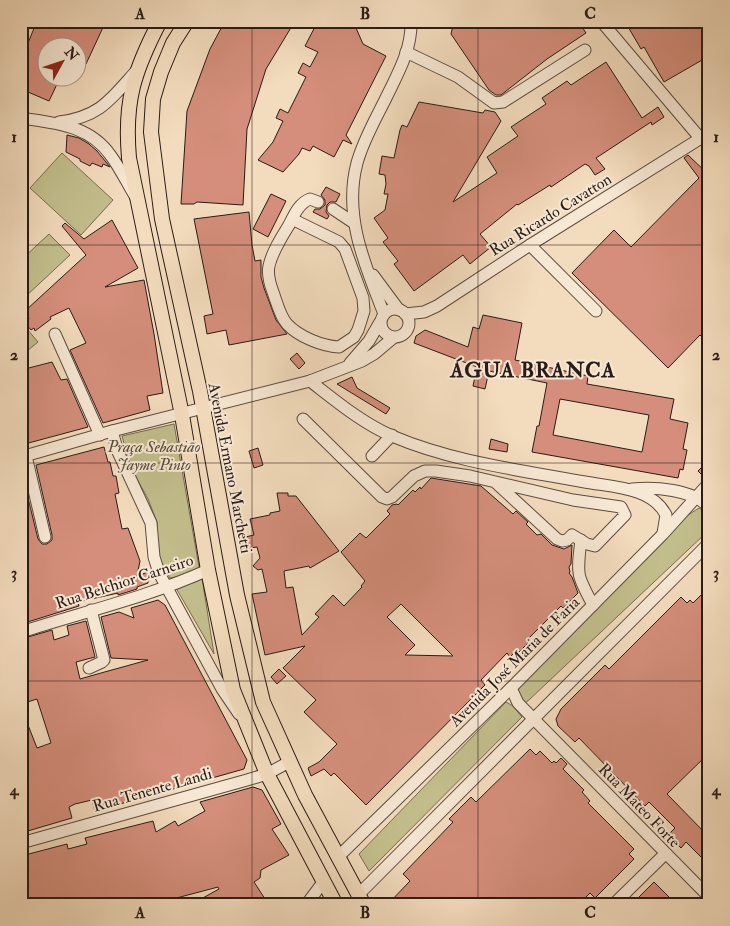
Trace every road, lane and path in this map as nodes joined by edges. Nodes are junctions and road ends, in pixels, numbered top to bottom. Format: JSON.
{"nodes":[{"id":1,"x":160,"y":21,"type":"edge"},
{"id":2,"x":187,"y":21,"type":"edge"},
{"id":3,"x":411,"y":21,"type":"edge"},
{"id":4,"x":601,"y":21,"type":"edge"},
{"id":5,"x":585,"y":50,"type":"dead end"},
{"id":6,"x":406,"y":52,"type":"junction"},
{"id":7,"x":137,"y":69,"type":"junction"},
{"id":8,"x":21,"y":118,"type":"edge"},
{"id":9,"x":55,"y":122,"type":"junction"},
{"id":10,"x":704,"y":136,"type":"edge"},
{"id":11,"x":318,"y":202,"type":"dead end"},
{"id":12,"x":140,"y":204,"type":"junction"},
{"id":13,"x":332,"y":209,"type":"dead end"},
{"id":14,"x":292,"y":219,"type":"junction"},
{"id":15,"x":354,"y":223,"type":"junction"},
{"id":16,"x":530,"y":244,"type":"junction"},
{"id":17,"x":364,"y":262,"type":"junction"},
{"id":18,"x":596,"y":311,"type":"dead end"},
{"id":19,"x":402,"y":312,"type":"junction"},
{"id":20,"x":382,"y":318,"type":"junction"},
{"id":21,"x":56,"y":334,"type":"dead end"},
{"id":22,"x":393,"y":338,"type":"junction"},
{"id":23,"x":346,"y":368,"type":"junction"},
{"id":24,"x":310,"y":381,"type":"junction"},
{"id":25,"x":204,"y":409,"type":"junction"},
{"id":26,"x":182,"y":415,"type":"junction"},
{"id":27,"x":302,"y":419,"type":"dead end"},
{"id":28,"x":112,"y":432,"type":"junction"},
{"id":29,"x":100,"y":435,"type":"junction"},
{"id":30,"x":392,"y":436,"type":"junction"},
{"id":31,"x":24,"y":456,"type":"edge"},
{"id":32,"x":357,"y":472,"type":"junction"},
{"id":33,"x":495,"y":482,"type":"junction"},
{"id":34,"x":709,"y":483,"type":"edge"},
{"id":35,"x":628,"y":489,"type":"junction"},
{"id":36,"x":696,"y":498,"type":"junction"},
{"id":37,"x":709,"y":507,"type":"edge"},
{"id":38,"x":663,"y":534,"type":"junction"},
{"id":39,"x":45,"y":537,"type":"dead end"},
{"id":40,"x":581,"y":540,"type":"junction"},
{"id":41,"x":709,"y":543,"type":"edge"},
{"id":42,"x":208,"y":570,"type":"junction"},
{"id":43,"x":166,"y":587,"type":"junction"},
{"id":44,"x":593,"y":605,"type":"junction"},
{"id":45,"x":91,"y":610,"type":"junction"},
{"id":46,"x":21,"y":632,"type":"edge"},
{"id":47,"x":89,"y":668,"type":"dead end"},
{"id":48,"x":511,"y":688,"type":"junction"},
{"id":49,"x":546,"y":706,"type":"junction"},
{"id":50,"x":534,"y":719,"type":"junction"},
{"id":51,"x":246,"y":724,"type":"junction"},
{"id":52,"x":549,"y":735,"type":"junction"},
{"id":53,"x":289,"y":762,"type":"junction"},
{"id":54,"x":267,"y":774,"type":"junction"},
{"id":55,"x":21,"y":842,"type":"edge"},
{"id":56,"x":666,"y":854,"type":"junction"},
{"id":57,"x":338,"y":857,"type":"junction"},
{"id":58,"x":324,"y":881,"type":"junction"},
{"id":59,"x":709,"y":897,"type":"edge"},
{"id":60,"x":362,"y":899,"type":"edge"},
{"id":61,"x":306,"y":905,"type":"edge"},
{"id":62,"x":336,"y":905,"type":"edge"},
{"id":63,"x":613,"y":905,"type":"edge"}],
"edges":[{"from":1,"to":7,"type":"main road"},
{"from":2,"to":25,"type":"main road","name":"Avenida Ermano Marchetti"},
{"from":3,"to":6,"type":"street"},
{"from":4,"to":10,"type":"street"},
{"from":5,"to":6,"type":"street"},
{"from":6,"to":15,"type":"street"},
{"from":7,"to":9,"type":"street"},
{"from":7,"to":12,"type":"main road"},
{"from":8,"to":9,"type":"street"},
{"from":9,"to":12,"type":"street"},
{"from":10,"to":16,"type":"street","name":"Rua Ricardo Cavatton"},
{"from":11,"to":14,"type":"street"},
{"from":12,"to":26,"type":"main road"},
{"from":13,"to":15,"type":"street"},
{"from":14,"to":14,"type":"street"},
{"from":15,"to":17,"type":"street"},
{"from":16,"to":18,"type":"street"},
{"from":16,"to":19,"type":"street","name":"Rua Ricardo Cavatton"},
{"from":17,"to":19,"type":"street"},
{"from":17,"to":20,"type":"street"},
{"from":19,"to":20,"type":"street"},
{"from":19,"to":22,"type":"street"},
{"from":20,"to":22,"type":"street"},
{"from":20,"to":23,"type":"street"},
{"from":21,"to":29,"type":"street"},
{"from":22,"to":23,"type":"street"},
{"from":23,"to":24,"type":"street"},
{"from":24,"to":25,"type":"street"},
{"from":24,"to":30,"type":"street"},
{"from":25,"to":26,"type":"street"},
{"from":25,"to":53,"type":"main road","name":"Avenida Ermano Marchetti"},
{"from":26,"to":28,"type":"street"},
{"from":26,"to":42,"type":"main road"},
{"from":27,"to":32,"type":"street"},
{"from":28,"to":29,"type":"street"},
{"from":28,"to":43,"type":"street"},
{"from":29,"to":31,"type":"street"},
{"from":30,"to":32,"type":"street"},
{"from":30,"to":35,"type":"street"},
{"from":31,"to":39,"type":"street"},
{"from":32,"to":33,"type":"street"},
{"from":33,"to":40,"type":"street"},
{"from":33,"to":40,"type":"street"},
{"from":34,"to":36,"type":"street","name":"Avenida José Maria de Faria"},
{"from":35,"to":36,"type":"street"},
{"from":35,"to":38,"type":"street"},
{"from":36,"to":37,"type":"street"},
{"from":36,"to":38,"type":"street","name":"Avenida José Maria de Faria"},
{"from":38,"to":44,"type":"street","name":"Avenida José Maria de Faria"},
{"from":40,"to":44,"type":"street"},
{"from":41,"to":49,"type":"street"},
{"from":42,"to":43,"type":"street","name":"Rua Belchior Carneiro"},
{"from":42,"to":51,"type":"main road"},
{"from":43,"to":45,"type":"street","name":"Rua Belchior Carneiro"},
{"from":43,"to":51,"type":"street"},
{"from":44,"to":48,"type":"street","name":"Avenida José Maria de Faria"},
{"from":45,"to":46,"type":"street","name":"Rua Belchior Carneiro"},
{"from":45,"to":47,"type":"street"},
{"from":48,"to":50,"type":"street","name":"Rua Mateo Forte"},
{"from":48,"to":57,"type":"street","name":"Avenida José Maria de Faria"},
{"from":49,"to":50,"type":"street"},
{"from":49,"to":52,"type":"street"},
{"from":50,"to":52,"type":"street","name":"Rua Mateo Forte"},
{"from":50,"to":60,"type":"street"},
{"from":51,"to":54,"type":"main road"},
{"from":52,"to":56,"type":"street","name":"Rua Mateo Forte"},
{"from":53,"to":54,"type":"street","name":"Rua Tenente Landi"},
{"from":53,"to":57,"type":"main road","name":"Avenida Ermano Marchetti"},
{"from":54,"to":55,"type":"street","name":"Rua Tenente Landi"},
{"from":54,"to":58,"type":"main road"},
{"from":56,"to":59,"type":"street","name":"Rua Mateo Forte"},
{"from":56,"to":63,"type":"street"},
{"from":57,"to":60,"type":"main road","name":"Avenida Ermano Marchetti"},
{"from":58,"to":61,"type":"street"},
{"from":58,"to":62,"type":"main road"}]}
